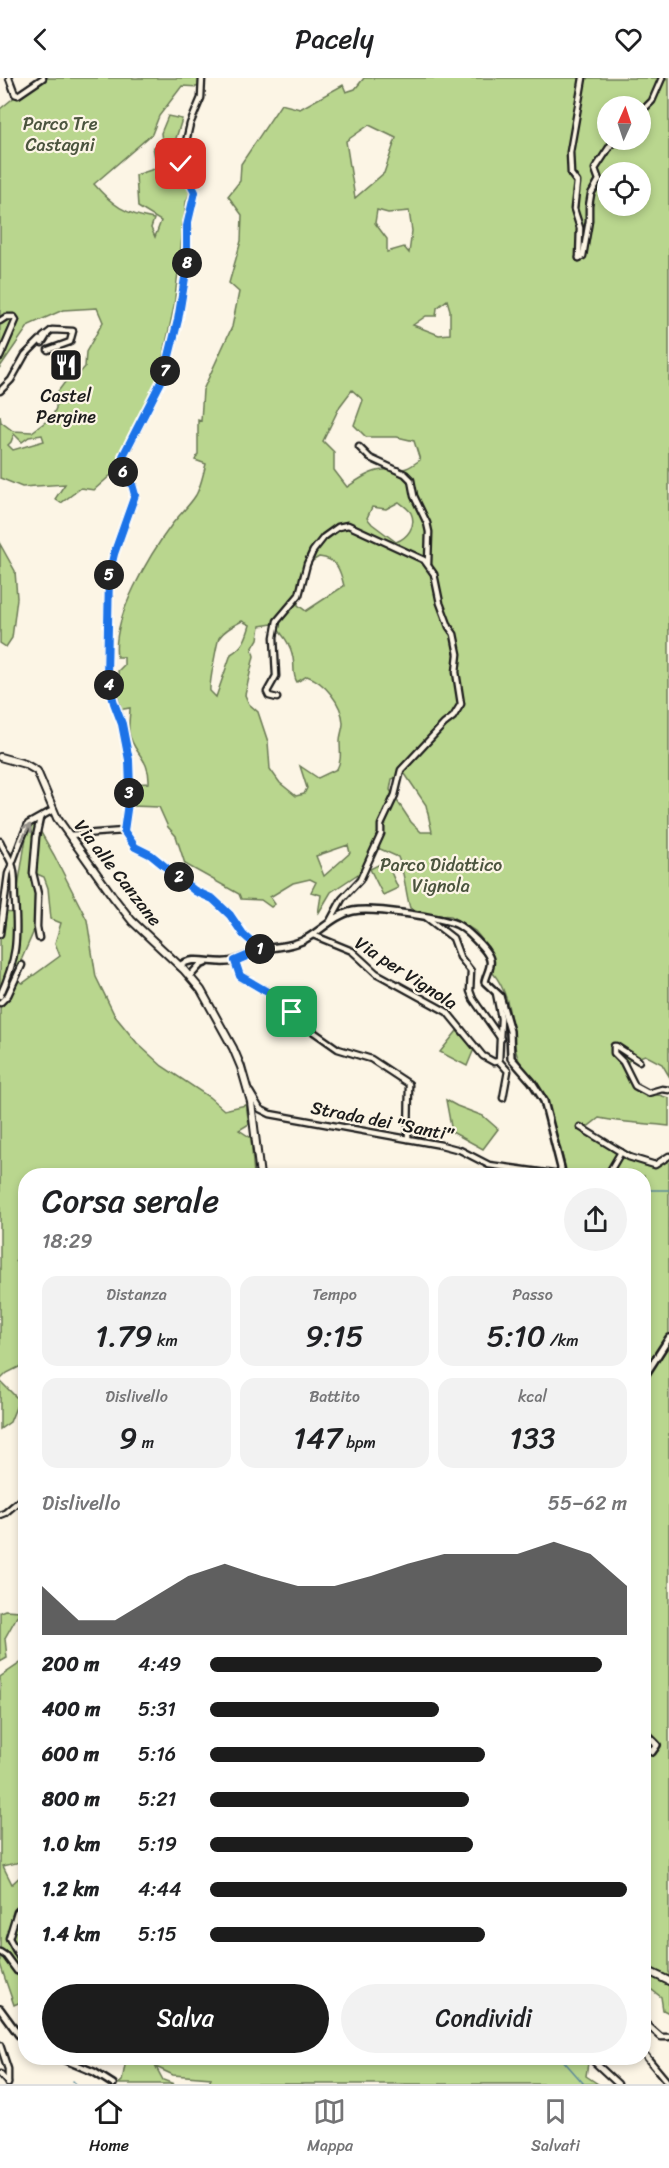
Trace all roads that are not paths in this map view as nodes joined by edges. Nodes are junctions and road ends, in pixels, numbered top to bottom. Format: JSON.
{"nodes":[{"id":1,"x":9,"y":78,"type":"edge"},
{"id":2,"x":43,"y":78,"type":"edge"},
{"id":3,"x":202,"y":78,"type":"edge"},
{"id":4,"x":583,"y":78,"type":"edge"},
{"id":5,"x":663,"y":78,"type":"edge"},
{"id":6,"x":651,"y":102,"type":"edge"},
{"id":7,"x":607,"y":150,"type":"edge"},
{"id":8,"x":0,"y":321,"type":"edge"},
{"id":9,"x":48,"y":350,"type":"dead end"},
{"id":10,"x":0,"y":357,"type":"edge"},
{"id":11,"x":0,"y":391,"type":"edge"},
{"id":12,"x":358,"y":447,"type":"dead end"},
{"id":13,"x":428,"y":566,"type":"junction"},
{"id":14,"x":277,"y":698,"type":"dead end"},
{"id":15,"x":0,"y":757,"type":"edge"},
{"id":16,"x":53,"y":810,"type":"junction"},
{"id":17,"x":40,"y":818,"type":"junction"},
{"id":18,"x":124,"y":831,"type":"junction"},
{"id":19,"x":69,"y":835,"type":"junction"},
{"id":20,"x":0,"y":841,"type":"edge"},
{"id":21,"x":2,"y":852,"type":"edge"},
{"id":22,"x":12,"y":865,"type":"junction"},
{"id":23,"x":424,"y":916,"type":"junction"},
{"id":24,"x":327,"y":925,"type":"junction"},
{"id":25,"x":0,"y":934,"type":"edge"},
{"id":26,"x":313,"y":935,"type":"junction"},
{"id":27,"x":39,"y":938,"type":"dead end"},
{"id":28,"x":261,"y":950,"type":"junction"},
{"id":29,"x":235,"y":961,"type":"junction"},
{"id":30,"x":206,"y":962,"type":"junction"},
{"id":31,"x":22,"y":965,"type":"dead end"},
{"id":32,"x":180,"y":966,"type":"junction"},
{"id":33,"x":190,"y":976,"type":"junction"},
{"id":34,"x":495,"y":990,"type":"junction"},
{"id":35,"x":0,"y":996,"type":"edge"},
{"id":36,"x":0,"y":1003,"type":"edge"},
{"id":37,"x":501,"y":1039,"type":"junction"},
{"id":38,"x":499,"y":1061,"type":"junction"},
{"id":39,"x":639,"y":1061,"type":"dead end"},
{"id":40,"x":246,"y":1084,"type":"junction"},
{"id":41,"x":669,"y":1090,"type":"edge"},
{"id":42,"x":503,"y":1098,"type":"dead end"},
{"id":43,"x":580,"y":1127,"type":"dead end"},
{"id":44,"x":408,"y":1139,"type":"junction"},
{"id":45,"x":621,"y":1152,"type":"junction"},
{"id":46,"x":669,"y":1156,"type":"edge"},
{"id":47,"x":259,"y":1168,"type":"edge"},
{"id":48,"x":511,"y":1168,"type":"edge"},
{"id":49,"x":561,"y":1168,"type":"edge"},
{"id":50,"x":612,"y":1168,"type":"edge"},
{"id":51,"x":669,"y":1338,"type":"edge"},
{"id":52,"x":651,"y":1363,"type":"edge"},
{"id":53,"x":18,"y":1502,"type":"edge"},
{"id":54,"x":0,"y":1515,"type":"edge"},
{"id":55,"x":651,"y":1738,"type":"edge"},
{"id":56,"x":651,"y":1751,"type":"edge"},
{"id":57,"x":18,"y":1911,"type":"edge"},
{"id":58,"x":0,"y":1952,"type":"edge"},
{"id":59,"x":18,"y":1954,"type":"edge"},
{"id":60,"x":18,"y":1971,"type":"edge"},
{"id":61,"x":651,"y":1972,"type":"edge"},
{"id":62,"x":669,"y":1981,"type":"edge"},
{"id":63,"x":0,"y":2009,"type":"edge"},
{"id":64,"x":651,"y":2028,"type":"edge"},
{"id":65,"x":18,"y":2034,"type":"edge"},
{"id":66,"x":669,"y":2037,"type":"edge"},
{"id":67,"x":0,"y":2045,"type":"edge"},
{"id":68,"x":651,"y":2062,"type":"edge"},
{"id":69,"x":77,"y":2065,"type":"edge"},
{"id":70,"x":598,"y":2065,"type":"edge"},
{"id":71,"x":0,"y":2074,"type":"edge"},
{"id":72,"x":8,"y":2084,"type":"edge"},
{"id":73,"x":113,"y":2084,"type":"edge"},
{"id":74,"x":618,"y":2084,"type":"edge"},
{"id":75,"x":669,"y":2084,"type":"edge"}],
"edges":[{"from":1,"to":2,"type":"street"},
{"from":3,"to":18,"type":"street"},
{"from":4,"to":7,"type":"street"},
{"from":5,"to":6,"type":"street"},
{"from":8,"to":10,"type":"street"},
{"from":9,"to":11,"type":"street"},
{"from":12,"to":13,"type":"street"},
{"from":13,"to":14,"type":"street"},
{"from":13,"to":24,"type":"street"},
{"from":15,"to":16,"type":"main road","name":"Via alle Canzane"},
{"from":16,"to":17,"type":"street"},
{"from":16,"to":19,"type":"main road","name":"Via alle Canzane"},
{"from":22,"to":17,"type":"street","one_way":true},
{"from":17,"to":27,"type":"street"},
{"from":18,"to":19,"type":"street"},
{"from":18,"to":28,"type":"street"},
{"from":19,"to":32,"type":"main road","name":"Via alle Canzane"},
{"from":20,"to":21,"type":"street"},
{"from":21,"to":22,"type":"street"},
{"from":22,"to":25,"type":"street"},
{"from":22,"to":35,"type":"street"},
{"from":23,"to":24,"type":"street"},
{"from":23,"to":34,"type":"street"},
{"from":23,"to":37,"type":"street"},
{"from":24,"to":26,"type":"street"},
{"from":26,"to":28,"type":"street"},
{"from":26,"to":38,"type":"street","name":"Via per Vignola"},
{"from":28,"to":29,"type":"street"},
{"from":29,"to":30,"type":"street"},
{"from":29,"to":44,"type":"street"},
{"from":30,"to":32,"type":"street"},
{"from":30,"to":33,"type":"street"},
{"from":31,"to":36,"type":"street"},
{"from":32,"to":33,"type":"main road","name":"Via alle Canzane"},
{"from":33,"to":40,"type":"main road","name":"Via alle Canzane"},
{"from":34,"to":37,"type":"street"},
{"from":34,"to":49,"type":"street"},
{"from":37,"to":38,"type":"street"},
{"from":38,"to":42,"type":"street"},
{"from":39,"to":41,"type":"street"},
{"from":40,"to":44,"type":"street","name":"Strada dei \"Santi\""},
{"from":40,"to":47,"type":"main road","name":"Via alle Canzane"},
{"from":43,"to":45,"type":"street"},
{"from":44,"to":48,"type":"street","name":"Strada dei \"Santi\""},
{"from":45,"to":46,"type":"street"},
{"from":45,"to":50,"type":"street"},
{"from":51,"to":52,"type":"street"},
{"from":53,"to":54,"type":"street"},
{"from":55,"to":56,"type":"street"},
{"from":57,"to":59,"type":"street"},
{"from":58,"to":60,"type":"street"},
{"from":61,"to":62,"type":"main road"},
{"from":63,"to":65,"type":"street"},
{"from":64,"to":66,"type":"street"},
{"from":67,"to":72,"type":"street"},
{"from":68,"to":75,"type":"street"},
{"from":69,"to":73,"type":"street"},
{"from":70,"to":74,"type":"street"},
{"from":71,"to":72,"type":"street"}]}
